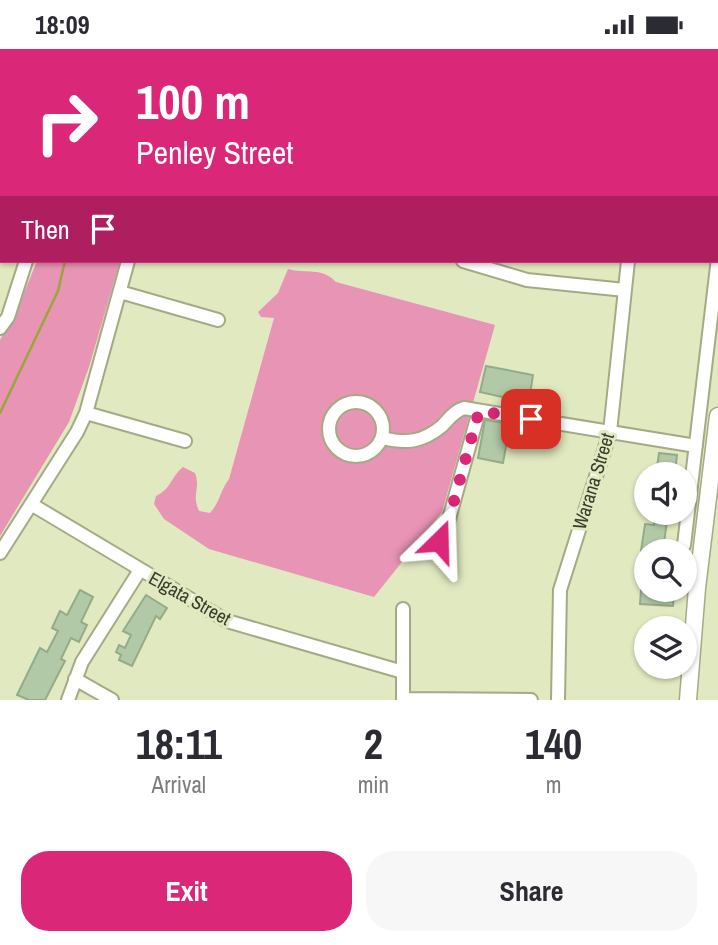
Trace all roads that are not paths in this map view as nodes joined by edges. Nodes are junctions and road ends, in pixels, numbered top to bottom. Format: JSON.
{"nodes":[{"id":1,"x":25,"y":263,"type":"edge"},
{"id":2,"x":127,"y":263,"type":"edge"},
{"id":3,"x":470,"y":263,"type":"edge"},
{"id":4,"x":628,"y":263,"type":"edge"},
{"id":5,"x":718,"y":263,"type":"edge"},
{"id":6,"x":625,"y":290,"type":"junction"},
{"id":7,"x":120,"y":292,"type":"junction"},
{"id":8,"x":715,"y":309,"type":"edge"},
{"id":9,"x":219,"y":320,"type":"dead end"},
{"id":10,"x":714,"y":325,"type":"edge"},
{"id":11,"x":0,"y":328,"type":"edge"},
{"id":12,"x":479,"y":411,"type":"junction"},
{"id":13,"x":86,"y":414,"type":"junction"},
{"id":14,"x":718,"y":416,"type":"edge"},
{"id":15,"x":610,"y":432,"type":"junction"},
{"id":16,"x":383,"y":438,"type":"junction"},
{"id":17,"x":184,"y":441,"type":"dead end"},
{"id":18,"x":696,"y":446,"type":"junction"},
{"id":19,"x":31,"y":504,"type":"junction"},
{"id":20,"x":685,"y":539,"type":"edge"},
{"id":21,"x":439,"y":541,"type":"dead end"},
{"id":22,"x":0,"y":553,"type":"edge"},
{"id":23,"x":140,"y":569,"type":"junction"},
{"id":24,"x":403,"y":609,"type":"dead end"},
{"id":25,"x":403,"y":672,"type":"junction"},
{"id":26,"x":75,"y":679,"type":"junction"},
{"id":27,"x":402,"y":699,"type":"edge"},
{"id":28,"x":68,"y":700,"type":"edge"},
{"id":29,"x":111,"y":700,"type":"edge"},
{"id":30,"x":531,"y":700,"type":"edge"},
{"id":31,"x":558,"y":700,"type":"edge"},
{"id":32,"x":688,"y":700,"type":"edge"}],
"edges":[{"from":1,"to":11,"type":"street"},
{"from":2,"to":7,"type":"street"},
{"from":3,"to":6,"type":"street"},
{"from":4,"to":6,"type":"street","name":"Warana Street"},
{"from":5,"to":8,"type":"street"},
{"from":6,"to":15,"type":"street","name":"Warana Street"},
{"from":7,"to":9,"type":"street"},
{"from":7,"to":13,"type":"street"},
{"from":8,"to":10,"type":"street"},
{"from":10,"to":18,"type":"street"},
{"from":12,"to":15,"type":"street"},
{"from":12,"to":16,"type":"street"},
{"from":12,"to":21,"type":"street"},
{"from":13,"to":17,"type":"street"},
{"from":13,"to":19,"type":"street"},
{"from":14,"to":32,"type":"main road"},
{"from":15,"to":18,"type":"street"},
{"from":15,"to":31,"type":"street","name":"Warana Street"},
{"from":16,"to":16,"type":"street"},
{"from":18,"to":20,"type":"street"},
{"from":19,"to":22,"type":"street"},
{"from":19,"to":23,"type":"street","name":"Elgata Street"},
{"from":23,"to":25,"type":"street","name":"Elgata Street"},
{"from":23,"to":26,"type":"street"},
{"from":24,"to":25,"type":"street"},
{"from":25,"to":27,"type":"street"},
{"from":26,"to":28,"type":"street"},
{"from":26,"to":29,"type":"street"},
{"from":27,"to":30,"type":"street"}]}
